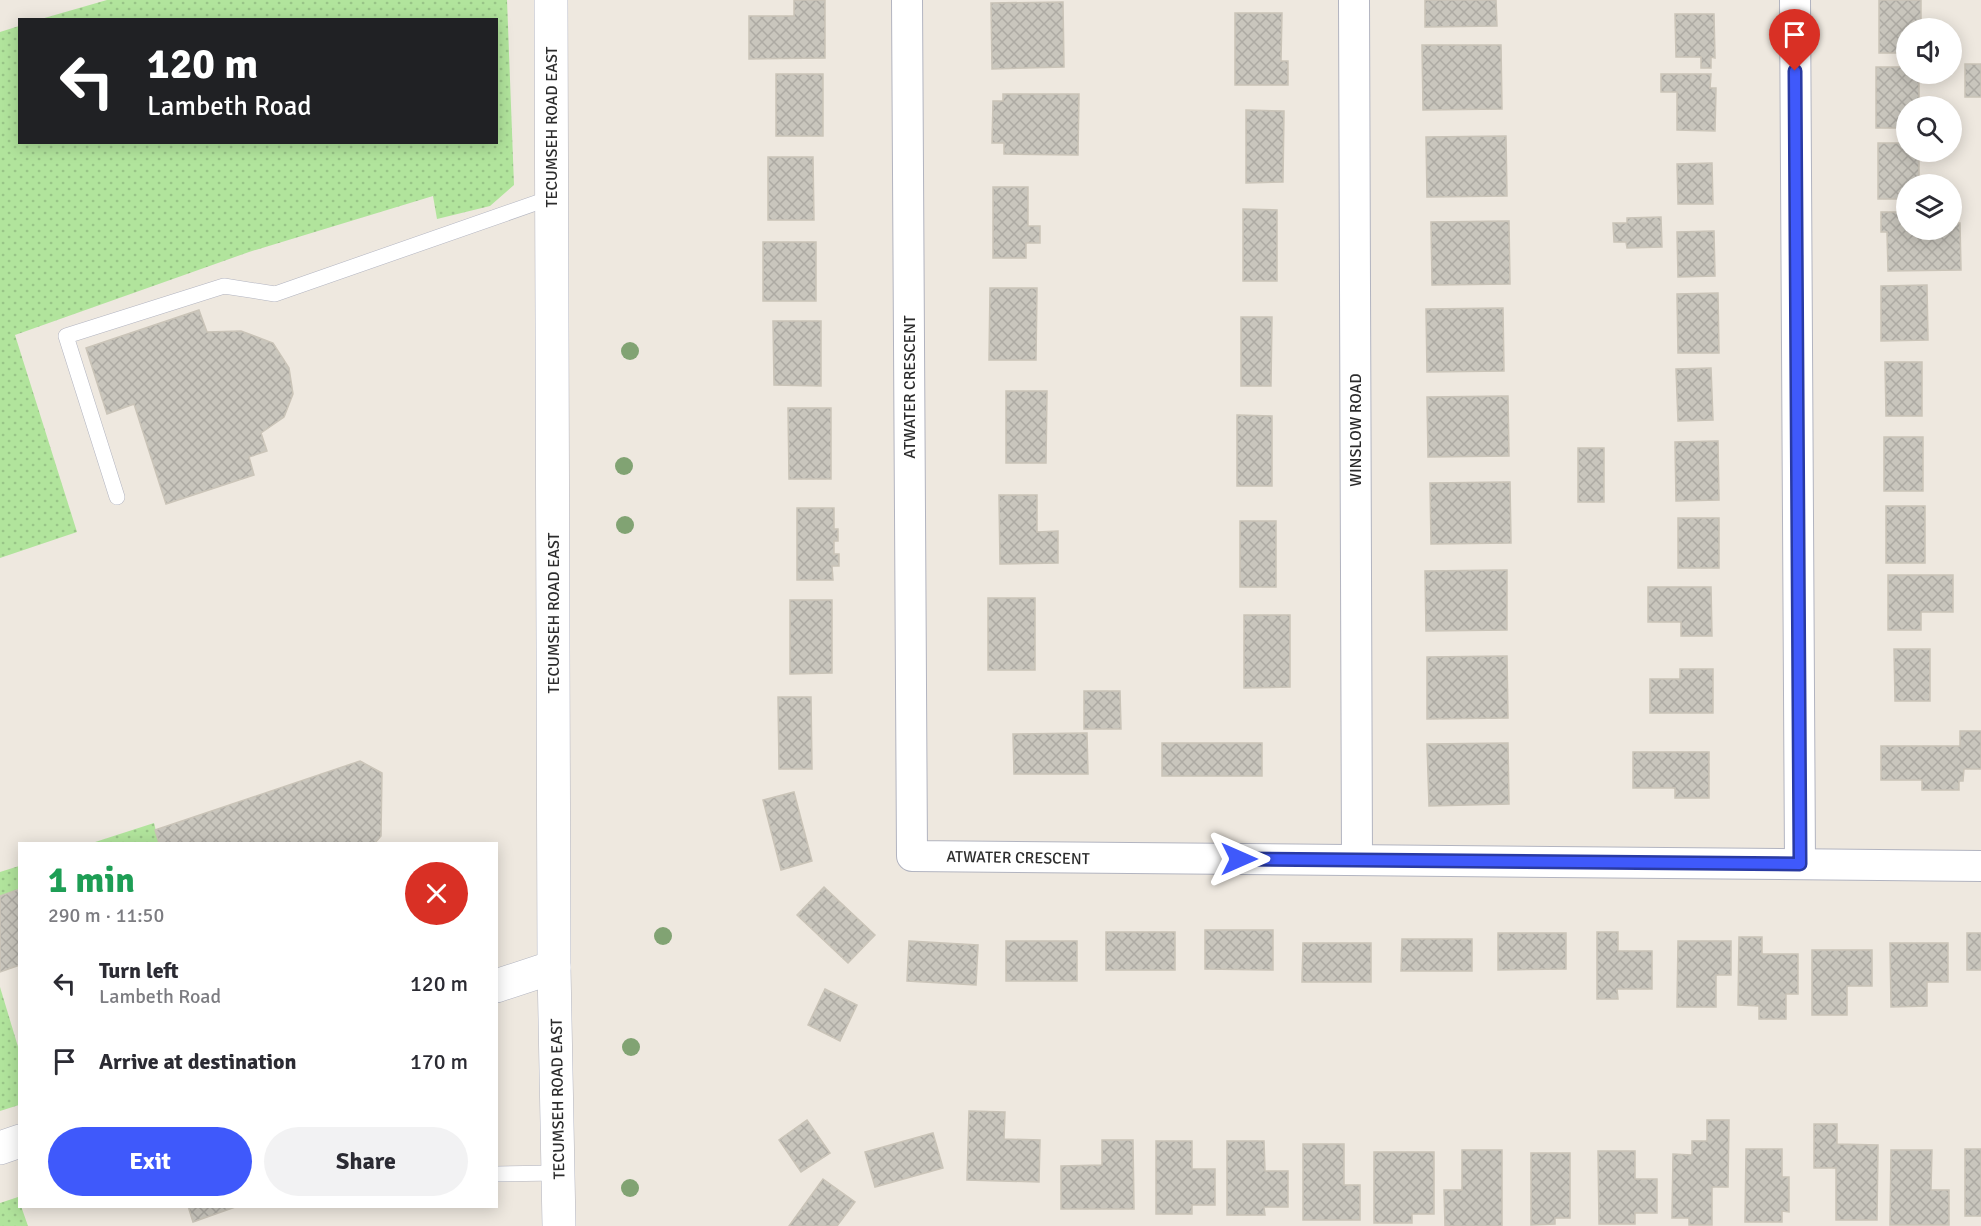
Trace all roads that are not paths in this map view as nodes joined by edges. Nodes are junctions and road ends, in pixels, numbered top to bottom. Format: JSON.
{"nodes":[{"id":1,"x":551,"y":0,"type":"edge"},
{"id":2,"x":907,"y":0,"type":"edge"},
{"id":3,"x":1354,"y":0,"type":"edge"},
{"id":4,"x":1794,"y":0,"type":"edge"},
{"id":5,"x":550,"y":198,"type":"junction"},
{"id":6,"x":117,"y":497,"type":"dead end"},
{"id":7,"x":1357,"y":860,"type":"junction"},
{"id":8,"x":1800,"y":864,"type":"junction"},
{"id":9,"x":1981,"y":866,"type":"edge"},
{"id":10,"x":554,"y":967,"type":"junction"},
{"id":11,"x":498,"y":985,"type":"edge"},
{"id":12,"x":18,"y":1142,"type":"edge"},
{"id":13,"x":0,"y":1148,"type":"edge"},
{"id":14,"x":558,"y":1173,"type":"junction"},
{"id":15,"x":498,"y":1174,"type":"edge"},
{"id":16,"x":559,"y":1226,"type":"edge"}],
"edges":[{"from":1,"to":5,"type":"main road","name":"TECUMSEH ROAD EAST"},
{"from":2,"to":7,"type":"street","name":"ATWATER CRESCENT"},
{"from":3,"to":7,"type":"street","name":"WINSLOW ROAD"},
{"from":4,"to":8,"type":"street"},
{"from":5,"to":6,"type":"lane"},
{"from":5,"to":10,"type":"main road","name":"TECUMSEH ROAD EAST"},
{"from":7,"to":8,"type":"street","name":"ATWATER CRESCENT"},
{"from":8,"to":9,"type":"street","name":"ATWATER CRESCENT"},
{"from":10,"to":11,"type":"main road"},
{"from":10,"to":14,"type":"main road","name":"TECUMSEH ROAD EAST"},
{"from":12,"to":13,"type":"main road"},
{"from":14,"to":15,"type":"lane"},
{"from":14,"to":16,"type":"main road","name":"TECUMSEH ROAD EAST"}]}
